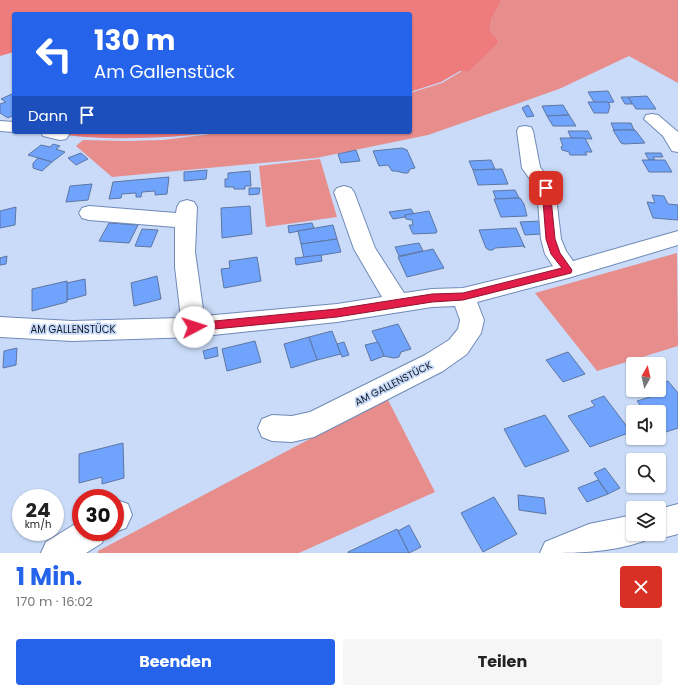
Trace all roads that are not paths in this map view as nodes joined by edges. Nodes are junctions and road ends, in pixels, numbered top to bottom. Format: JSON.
{"nodes":[{"id":1,"x":652,"y":119,"type":"dead end"},
{"id":2,"x":0,"y":126,"type":"edge"},
{"id":3,"x":12,"y":127,"type":"edge"},
{"id":4,"x":525,"y":130,"type":"dead end"},
{"id":5,"x":678,"y":147,"type":"edge"},
{"id":6,"x":344,"y":192,"type":"dead end"},
{"id":7,"x":89,"y":213,"type":"dead end"},
{"id":8,"x":678,"y":238,"type":"edge"},
{"id":9,"x":568,"y":270,"type":"junction"},
{"id":10,"x":463,"y":296,"type":"junction"},
{"id":11,"x":398,"y":304,"type":"junction"},
{"id":12,"x":0,"y":327,"type":"edge"},
{"id":13,"x":194,"y":327,"type":"junction"},
{"id":14,"x":272,"y":428,"type":"dead end"},
{"id":15,"x":678,"y":519,"type":"edge"},
{"id":16,"x":666,"y":522,"type":"edge"},
{"id":17,"x":626,"y":532,"type":"edge"},
{"id":18,"x":76,"y":541,"type":"edge"},
{"id":19,"x":57,"y":553,"type":"edge"},
{"id":20,"x":556,"y":553,"type":"edge"}],
"edges":[{"from":1,"to":5,"type":"street"},
{"from":2,"to":3,"type":"street"},
{"from":4,"to":9,"type":"street"},
{"from":6,"to":11,"type":"street"},
{"from":7,"to":13,"type":"street"},
{"from":8,"to":9,"type":"street","name":"AM GALLENSTÜCK"},
{"from":9,"to":10,"type":"street","name":"AM GALLENSTÜCK"},
{"from":10,"to":11,"type":"street","name":"AM GALLENSTÜCK"},
{"from":10,"to":14,"type":"street","name":"AM GALLENSTÜCK"},
{"from":11,"to":13,"type":"street","name":"AM GALLENSTÜCK"},
{"from":12,"to":13,"type":"street","name":"AM GALLENSTÜCK"},
{"from":15,"to":16,"type":"street"},
{"from":17,"to":20,"type":"street"},
{"from":18,"to":19,"type":"street"}]}
